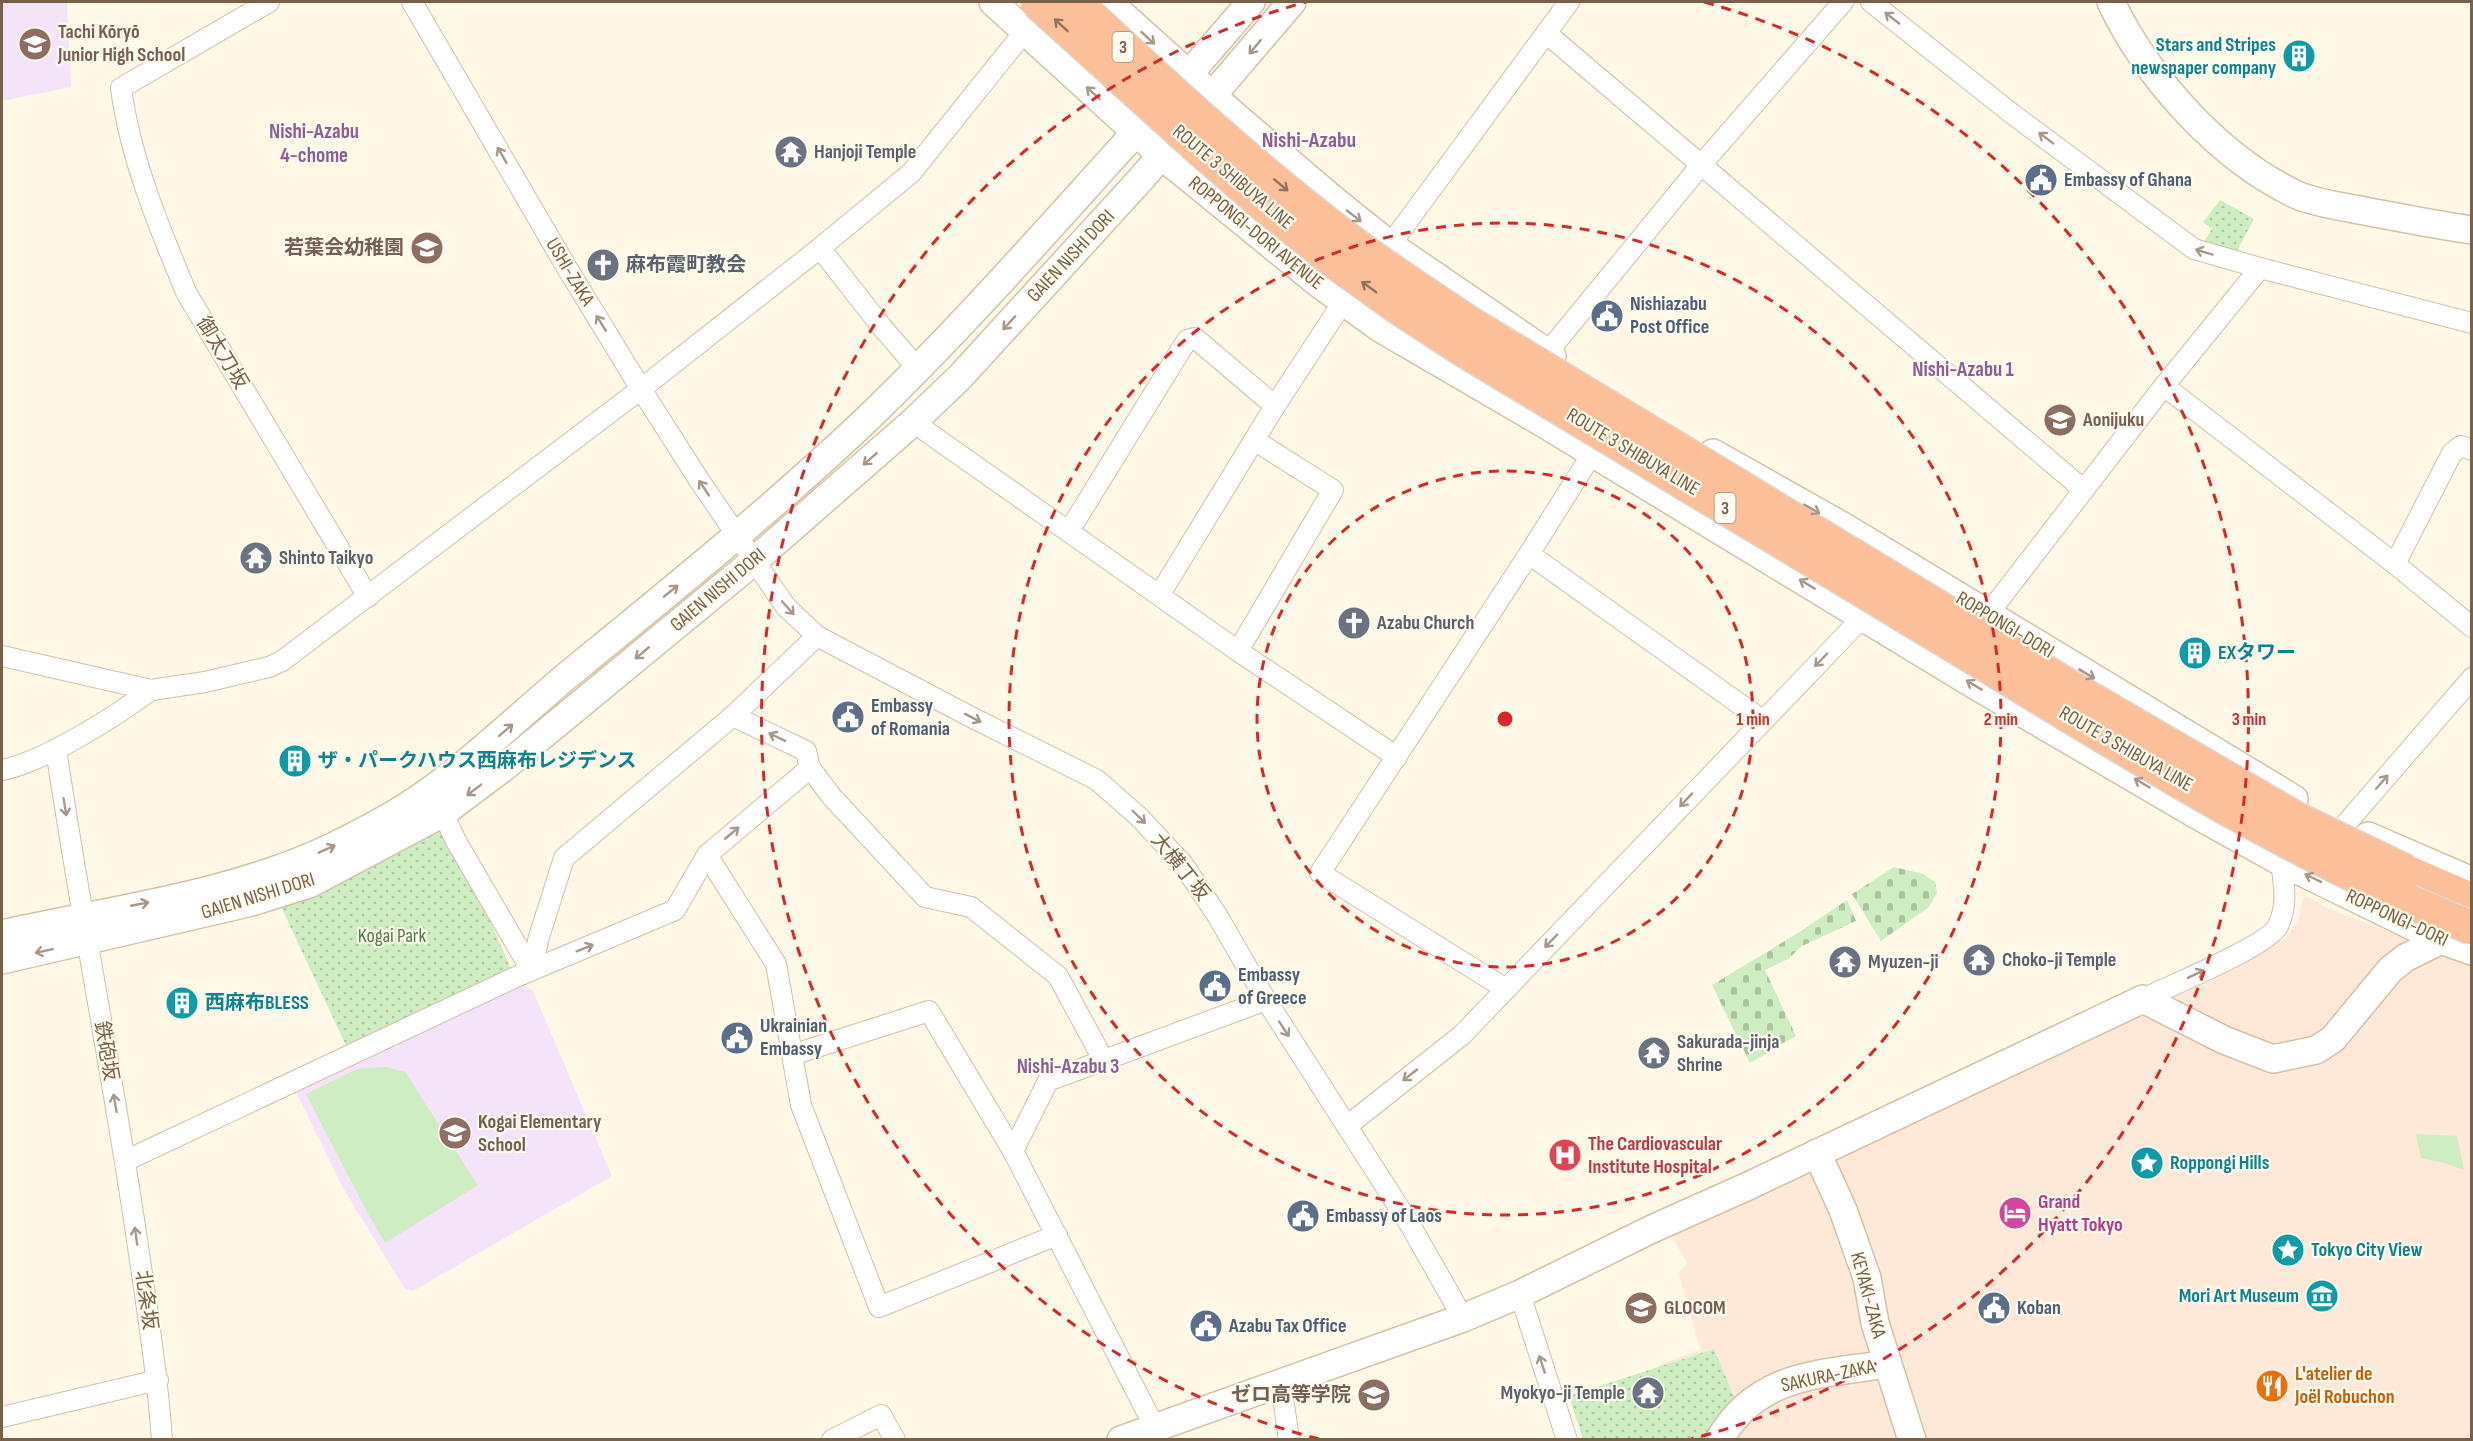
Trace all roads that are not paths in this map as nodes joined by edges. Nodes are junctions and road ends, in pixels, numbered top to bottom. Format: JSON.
{"nodes":[{"id":1,"x":269,"y":2,"type":"edge"},
{"id":2,"x":412,"y":2,"type":"edge"},
{"id":3,"x":993,"y":2,"type":"edge"},
{"id":4,"x":1075,"y":2,"type":"edge"},
{"id":5,"x":1098,"y":2,"type":"edge"},
{"id":6,"x":1108,"y":2,"type":"edge"},
{"id":7,"x":1251,"y":2,"type":"edge"},
{"id":8,"x":1292,"y":2,"type":"edge"},
{"id":9,"x":1569,"y":2,"type":"edge"},
{"id":10,"x":1843,"y":2,"type":"edge"},
{"id":11,"x":1871,"y":2,"type":"edge"},
{"id":12,"x":2111,"y":2,"type":"edge"},
{"id":13,"x":1031,"y":16,"type":"edge"},
{"id":14,"x":1546,"y":33,"type":"junction"},
{"id":15,"x":1189,"y":75,"type":"junction"},
{"id":16,"x":1213,"y":96,"type":"junction"},
{"id":17,"x":1160,"y":106,"type":"junction"},
{"id":18,"x":1191,"y":122,"type":"junction"},
{"id":19,"x":1136,"y":132,"type":"junction"},
{"id":20,"x":1162,"y":156,"type":"junction"},
{"id":21,"x":1701,"y":165,"type":"junction"},
{"id":22,"x":2472,"y":230,"type":"edge"},
{"id":23,"x":1390,"y":245,"type":"junction"},
{"id":24,"x":820,"y":248,"type":"junction"},
{"id":25,"x":1283,"y":255,"type":"junction"},
{"id":26,"x":2260,"y":268,"type":"junction"},
{"id":27,"x":1412,"y":276,"type":"dead end"},
{"id":28,"x":1343,"y":302,"type":"junction"},
{"id":29,"x":1391,"y":313,"type":"dead end"},
{"id":30,"x":2472,"y":323,"type":"edge"},
{"id":31,"x":1547,"y":353,"type":"junction"},
{"id":32,"x":918,"y":369,"type":"junction"},
{"id":33,"x":2164,"y":386,"type":"junction"},
{"id":34,"x":641,"y":389,"type":"junction"},
{"id":35,"x":1275,"y":406,"type":"junction"},
{"id":36,"x":913,"y":422,"type":"junction"},
{"id":37,"x":1548,"y":426,"type":"junction"},
{"id":38,"x":1670,"y":428,"type":"junction"},
{"id":39,"x":1254,"y":440,"type":"junction"},
{"id":40,"x":2472,"y":450,"type":"edge"},
{"id":41,"x":1592,"y":454,"type":"junction"},
{"id":42,"x":2084,"y":490,"type":"junction"},
{"id":43,"x":1069,"y":531,"type":"junction"},
{"id":44,"x":737,"y":537,"type":"junction"},
{"id":45,"x":1530,"y":554,"type":"junction"},
{"id":46,"x":754,"y":561,"type":"junction"},
{"id":47,"x":2395,"y":564,"type":"junction"},
{"id":48,"x":1160,"y":594,"type":"junction"},
{"id":49,"x":368,"y":597,"type":"junction"},
{"id":50,"x":1988,"y":614,"type":"junction"},
{"id":51,"x":1862,"y":618,"type":"junction"},
{"id":52,"x":2472,"y":627,"type":"edge"},
{"id":53,"x":817,"y":636,"type":"junction"},
{"id":54,"x":1238,"y":651,"type":"junction"},
{"id":55,"x":2,"y":656,"type":"edge"},
{"id":56,"x":2472,"y":678,"type":"edge"},
{"id":57,"x":151,"y":690,"type":"junction"},
{"id":58,"x":733,"y":716,"type":"junction"},
{"id":59,"x":1762,"y":720,"type":"junction"},
{"id":60,"x":56,"y":749,"type":"junction"},
{"id":61,"x":1397,"y":757,"type":"junction"},
{"id":62,"x":810,"y":768,"type":"junction"},
{"id":63,"x":2,"y":770,"type":"edge"},
{"id":64,"x":443,"y":813,"type":"junction"},
{"id":65,"x":2343,"y":825,"type":"junction"},
{"id":66,"x":707,"y":855,"type":"junction"},
{"id":67,"x":2281,"y":862,"type":"junction"},
{"id":68,"x":2460,"y":877,"type":"edge"},
{"id":69,"x":2471,"y":913,"type":"edge"},
{"id":70,"x":85,"y":929,"type":"junction"},
{"id":71,"x":2,"y":934,"type":"edge"},
{"id":72,"x":2441,"y":939,"type":"junction"},
{"id":73,"x":2472,"y":951,"type":"edge"},
{"id":74,"x":2,"y":960,"type":"edge"},
{"id":75,"x":531,"y":970,"type":"junction"},
{"id":76,"x":1506,"y":989,"type":"junction"},
{"id":77,"x":2143,"y":999,"type":"junction"},
{"id":78,"x":1266,"y":1000,"type":"junction"},
{"id":79,"x":792,"y":1055,"type":"junction"},
{"id":80,"x":1104,"y":1061,"type":"junction"},
{"id":81,"x":1347,"y":1126,"type":"junction"},
{"id":82,"x":1013,"y":1150,"type":"junction"},
{"id":83,"x":1817,"y":1153,"type":"junction"},
{"id":84,"x":125,"y":1161,"type":"junction"},
{"id":85,"x":1057,"y":1235,"type":"junction"},
{"id":86,"x":1520,"y":1294,"type":"junction"},
{"id":87,"x":1463,"y":1318,"type":"junction"},
{"id":88,"x":1887,"y":1364,"type":"junction"},
{"id":89,"x":158,"y":1380,"type":"junction"},
{"id":90,"x":1281,"y":1383,"type":"junction"},
{"id":91,"x":2,"y":1417,"type":"edge"},
{"id":92,"x":1154,"y":1426,"type":"junction"},
{"id":93,"x":162,"y":1440,"type":"edge"},
{"id":94,"x":832,"y":1440,"type":"edge"},
{"id":95,"x":895,"y":1440,"type":"edge"},
{"id":96,"x":1121,"y":1440,"type":"edge"},
{"id":97,"x":1289,"y":1440,"type":"edge"},
{"id":98,"x":1567,"y":1440,"type":"edge"},
{"id":99,"x":1719,"y":1440,"type":"edge"},
{"id":100,"x":1912,"y":1440,"type":"edge"}],
"edges":[{"from":1,"to":49,"type":"street","name":"御太刀坂"},
{"from":34,"to":2,"type":"street","name":"USHI-ZAKA","one_way":true},
{"from":3,"to":13,"type":"main road","name":"ROPPONGI-DORI AVENUE"},
{"from":4,"to":69,"type":"highway","name":"ROUTE 3 SHIBUYA LINE","number":"3","one_way":true,"bridge":true},
{"from":5,"to":17,"type":"main road"},
{"from":6,"to":15,"type":"main road","one_way":true},
{"from":7,"to":15,"type":"main road","name":"GAIEN NISHI DORI"},
{"from":8,"to":16,"type":"main road","name":"GAIEN NISHI DORI","one_way":true},
{"from":9,"to":14,"type":"street"},
{"from":10,"to":21,"type":"street"},
{"from":26,"to":11,"type":"street","one_way":true},
{"from":12,"to":22,"type":"main road"},
{"from":19,"to":13,"type":"main road","name":"ROPPONGI-DORI AVENUE","one_way":true},
{"from":13,"to":24,"type":"street"},
{"from":69,"to":13,"type":"highway","name":"ROUTE 3 SHIBUYA LINE","number":"3","one_way":true,"bridge":true},
{"from":14,"to":21,"type":"street"},
{"from":14,"to":23,"type":"street"},
{"from":15,"to":16,"type":"main road"},
{"from":15,"to":17,"type":"main road","name":"GAIEN NISHI DORI"},
{"from":15,"to":18,"type":"main road"},
{"from":16,"to":18,"type":"main road","name":"GAIEN NISHI DORI"},
{"from":16,"to":23,"type":"main road","one_way":true},
{"from":17,"to":19,"type":"main road","name":"GAIEN NISHI DORI"},
{"from":17,"to":20,"type":"main road"},
{"from":18,"to":20,"type":"main road","name":"GAIEN NISHI DORI"},
{"from":18,"to":25,"type":"main road"},
{"from":19,"to":20,"type":"main road","name":"ROPPONGI-DORI AVENUE"},
{"from":19,"to":32,"type":"main road","name":"GAIEN NISHI DORI"},
{"from":20,"to":25,"type":"main road","name":"ROPPONGI-DORI AVENUE"},
{"from":20,"to":36,"type":"main road","name":"GAIEN NISHI DORI","one_way":true},
{"from":21,"to":31,"type":"street"},
{"from":21,"to":42,"type":"street"},
{"from":23,"to":31,"type":"main road"},
{"from":24,"to":32,"type":"street"},
{"from":24,"to":34,"type":"street"},
{"from":25,"to":28,"type":"main road","name":"ROPPONGI-DORI AVENUE"},
{"from":26,"to":30,"type":"street"},
{"from":26,"to":33,"type":"street"},
{"from":27,"to":31,"type":"main road"},
{"from":28,"to":35,"type":"street"},
{"from":28,"to":37,"type":"main road","name":"ROPPONGI-DORI AVENUE"},
{"from":29,"to":37,"type":"main road"},
{"from":31,"to":38,"type":"main road","name":"ROPPONGI-DORI"},
{"from":32,"to":44,"type":"main road","name":"GAIEN NISHI DORI"},
{"from":33,"to":42,"type":"street"},
{"from":33,"to":47,"type":"street"},
{"from":44,"to":34,"type":"street","name":"USHI-ZAKA","one_way":true},
{"from":34,"to":49,"type":"street"},
{"from":35,"to":39,"type":"street"},
{"from":35,"to":43,"type":"street"},
{"from":36,"to":43,"type":"street"},
{"from":36,"to":46,"type":"main road","name":"GAIEN NISHI DORI","one_way":true},
{"from":37,"to":41,"type":"main road","name":"ROPPONGI-DORI"},
{"from":38,"to":50,"type":"main road","name":"ROPPONGI-DORI","one_way":true},
{"from":38,"to":69,"type":"main road"},
{"from":39,"to":48,"type":"street"},
{"from":39,"to":54,"type":"street"},
{"from":40,"to":47,"type":"street"},
{"from":41,"to":45,"type":"street"},
{"from":51,"to":41,"type":"main road","name":"ROPPONGI-DORI","one_way":true},
{"from":42,"to":50,"type":"street"},
{"from":43,"to":48,"type":"street"},
{"from":44,"to":46,"type":"street","name":"USHI-ZAKA"},
{"from":70,"to":44,"type":"main road","name":"GAIEN NISHI DORI","one_way":true},
{"from":45,"to":59,"type":"street"},
{"from":45,"to":61,"type":"street"},
{"from":46,"to":53,"type":"street","name":"大横丁坂","one_way":true},
{"from":46,"to":64,"type":"main road","name":"GAIEN NISHI DORI","one_way":true},
{"from":47,"to":52,"type":"street"},
{"from":48,"to":54,"type":"street"},
{"from":49,"to":57,"type":"street"},
{"from":50,"to":65,"type":"main road","name":"ROPPONGI-DORI","one_way":true},
{"from":51,"to":59,"type":"street","one_way":true},
{"from":67,"to":51,"type":"main road","name":"ROPPONGI-DORI","one_way":true},
{"from":53,"to":58,"type":"street"},
{"from":53,"to":78,"type":"street","name":"大横丁坂","one_way":true},
{"from":54,"to":61,"type":"street"},
{"from":55,"to":57,"type":"street"},
{"from":65,"to":56,"type":"street","one_way":true},
{"from":57,"to":60,"type":"street"},
{"from":62,"to":58,"type":"street","one_way":true},
{"from":58,"to":75,"type":"street"},
{"from":59,"to":76,"type":"street","one_way":true},
{"from":60,"to":63,"type":"street"},
{"from":60,"to":70,"type":"street","name":"鉄砲坂","one_way":true},
{"from":61,"to":76,"type":"street"},
{"from":66,"to":62,"type":"street","one_way":true},
{"from":62,"to":80,"type":"street"},
{"from":64,"to":70,"type":"main road","name":"GAIEN NISHI DORI"},
{"from":64,"to":75,"type":"street"},
{"from":65,"to":68,"type":"main road","name":"ROPPONGI-DORI"},
{"from":75,"to":66,"type":"street","one_way":true},
{"from":66,"to":79,"type":"street"},
{"from":72,"to":67,"type":"main road","name":"ROPPONGI-DORI","one_way":true},
{"from":77,"to":67,"type":"street","one_way":true},
{"from":69,"to":72,"type":"street"},
{"from":70,"to":71,"type":"main road","name":"GAIEN NISHI DORI"},
{"from":70,"to":74,"type":"main road","name":"GAIEN NISHI DORI","one_way":true},
{"from":84,"to":70,"type":"street","name":"鉄砲坂","one_way":true},
{"from":72,"to":73,"type":"main road","name":"ROPPONGI-DORI"},
{"from":72,"to":77,"type":"main road"},
{"from":75,"to":84,"type":"street"},
{"from":76,"to":81,"type":"street","one_way":true},
{"from":77,"to":83,"type":"main road"},
{"from":78,"to":80,"type":"street"},
{"from":78,"to":81,"type":"street","name":"大横丁坂","one_way":true},
{"from":79,"to":82,"type":"street"},
{"from":79,"to":85,"type":"street"},
{"from":80,"to":82,"type":"street"},
{"from":81,"to":87,"type":"street","name":"大横丁坂"},
{"from":82,"to":85,"type":"street"},
{"from":83,"to":86,"type":"main road"},
{"from":83,"to":88,"type":"main road","name":"KEYAKI-ZAKA"},
{"from":89,"to":84,"type":"street","name":"北条坂","one_way":true},
{"from":85,"to":92,"type":"street"},
{"from":86,"to":87,"type":"main road"},
{"from":98,"to":86,"type":"street","one_way":true},
{"from":87,"to":90,"type":"main road"},
{"from":88,"to":99,"type":"main road","name":"SAKURA-ZAKA"},
{"from":88,"to":100,"type":"main road","name":"KEYAKI-ZAKA"},
{"from":89,"to":91,"type":"street"},
{"from":89,"to":93,"type":"street","name":"北条坂"},
{"from":90,"to":92,"type":"main road"},
{"from":90,"to":97,"type":"street"},
{"from":92,"to":96,"type":"main road"},
{"from":94,"to":95,"type":"street"}]}
